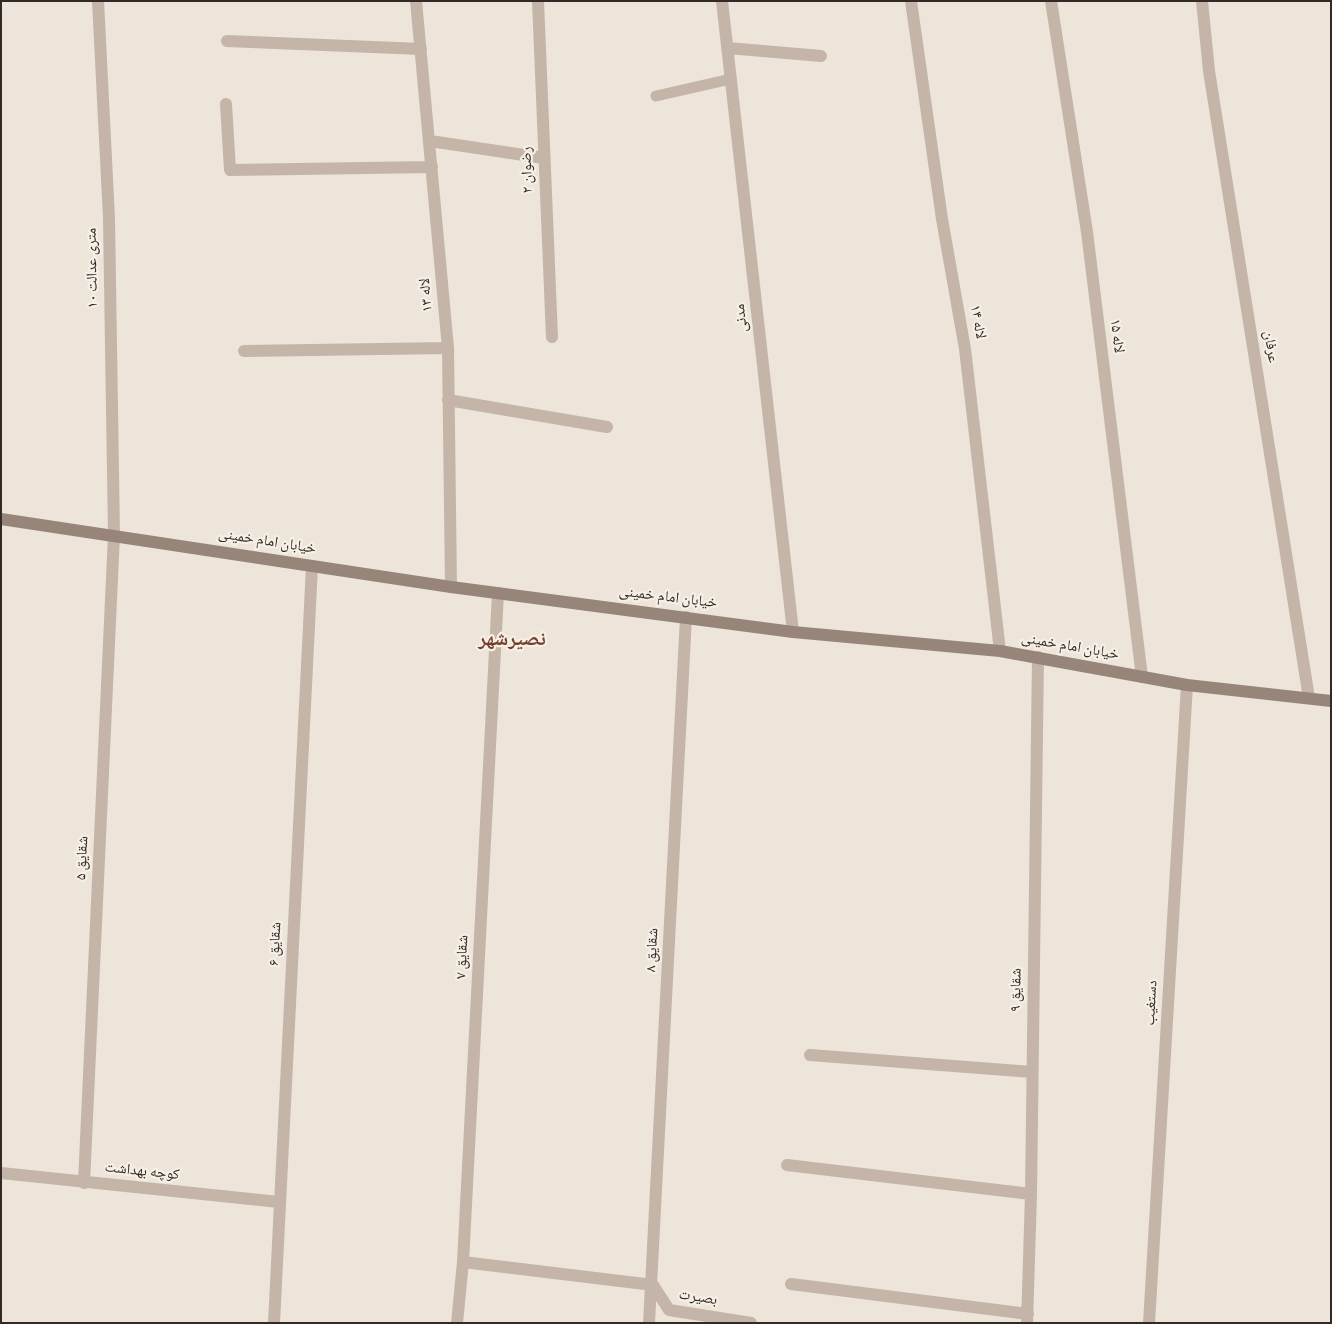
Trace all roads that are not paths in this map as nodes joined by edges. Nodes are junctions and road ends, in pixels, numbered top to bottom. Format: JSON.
{"nodes":[{"id":1,"x":98,"y":1,"type":"edge"},
{"id":2,"x":416,"y":1,"type":"edge"},
{"id":3,"x":538,"y":1,"type":"edge"},
{"id":4,"x":722,"y":1,"type":"edge"},
{"id":5,"x":911,"y":1,"type":"edge"},
{"id":6,"x":1051,"y":1,"type":"edge"},
{"id":7,"x":1202,"y":1,"type":"edge"},
{"id":8,"x":228,"y":41,"type":"dead end"},
{"id":9,"x":728,"y":48,"type":"junction"},
{"id":10,"x":421,"y":49,"type":"junction"},
{"id":11,"x":822,"y":56,"type":"dead end"},
{"id":12,"x":731,"y":79,"type":"junction"},
{"id":13,"x":656,"y":96,"type":"dead end"},
{"id":14,"x":226,"y":104,"type":"dead end"},
{"id":15,"x":430,"y":141,"type":"junction"},
{"id":16,"x":544,"y":158,"type":"junction"},
{"id":17,"x":432,"y":168,"type":"junction"},
{"id":18,"x":552,"y":337,"type":"dead end"},
{"id":19,"x":448,"y":348,"type":"junction"},
{"id":20,"x":244,"y":351,"type":"dead end"},
{"id":21,"x":448,"y":400,"type":"junction"},
{"id":22,"x":607,"y":426,"type":"dead end"},
{"id":23,"x":1,"y":519,"type":"edge"},
{"id":24,"x":114,"y":535,"type":"junction"},
{"id":25,"x":312,"y":566,"type":"junction"},
{"id":26,"x":451,"y":587,"type":"junction"},
{"id":27,"x":498,"y":593,"type":"junction"},
{"id":28,"x":686,"y":617,"type":"junction"},
{"id":29,"x":793,"y":632,"type":"junction"},
{"id":30,"x":1000,"y":651,"type":"junction"},
{"id":31,"x":1038,"y":657,"type":"junction"},
{"id":32,"x":1142,"y":677,"type":"junction"},
{"id":33,"x":1187,"y":685,"type":"junction"},
{"id":34,"x":1308,"y":698,"type":"junction"},
{"id":35,"x":1331,"y":701,"type":"edge"},
{"id":36,"x":810,"y":1055,"type":"dead end"},
{"id":37,"x":1032,"y":1072,"type":"junction"},
{"id":38,"x":787,"y":1164,"type":"dead end"},
{"id":39,"x":1,"y":1174,"type":"edge"},
{"id":40,"x":84,"y":1183,"type":"junction"},
{"id":41,"x":1031,"y":1194,"type":"junction"},
{"id":42,"x":279,"y":1202,"type":"junction"},
{"id":43,"x":463,"y":1262,"type":"junction"},
{"id":44,"x":790,"y":1284,"type":"dead end"},
{"id":45,"x":653,"y":1285,"type":"junction"},
{"id":46,"x":1027,"y":1318,"type":"edge"},
{"id":47,"x":274,"y":1323,"type":"edge"},
{"id":48,"x":457,"y":1323,"type":"edge"},
{"id":49,"x":649,"y":1323,"type":"edge"},
{"id":50,"x":751,"y":1323,"type":"edge"},
{"id":51,"x":1149,"y":1323,"type":"edge"}],
"edges":[{"from":1,"to":24,"type":"street","name":"۱۰ متری عدالت"},
{"from":2,"to":10,"type":"street","name":"لاله ۱۳"},
{"from":3,"to":16,"type":"street","name":"رضوان ۲"},
{"from":4,"to":9,"type":"street","name":"مدنی"},
{"from":5,"to":30,"type":"street","name":"لاله ۱۴"},
{"from":6,"to":32,"type":"street","name":"لاله ۱۵"},
{"from":7,"to":34,"type":"street","name":"عرفان"},
{"from":8,"to":10,"type":"street"},
{"from":9,"to":11,"type":"street"},
{"from":9,"to":12,"type":"street","name":"مدنی"},
{"from":10,"to":15,"type":"street","name":"لاله ۱۳"},
{"from":12,"to":13,"type":"lane"},
{"from":12,"to":29,"type":"street","name":"مدنی"},
{"from":14,"to":17,"type":"street"},
{"from":15,"to":16,"type":"street"},
{"from":15,"to":17,"type":"street","name":"لاله ۱۳"},
{"from":16,"to":18,"type":"street","name":"رضوان ۲"},
{"from":17,"to":19,"type":"street","name":"لاله ۱۳"},
{"from":19,"to":20,"type":"street"},
{"from":19,"to":21,"type":"street","name":"لاله ۱۳"},
{"from":21,"to":22,"type":"street"},
{"from":21,"to":26,"type":"street","name":"لاله ۱۳"},
{"from":23,"to":24,"type":"main road","name":"خیابان امام خمینی"},
{"from":24,"to":25,"type":"main road","name":"خیابان امام خمینی"},
{"from":24,"to":40,"type":"street","name":"شقایق ۵"},
{"from":25,"to":26,"type":"main road","name":"خیابان امام خمینی"},
{"from":25,"to":42,"type":"street","name":"شقایق ۶"},
{"from":26,"to":27,"type":"main road","name":"خیابان امام خمینی"},
{"from":27,"to":28,"type":"main road","name":"خیابان امام خمینی"},
{"from":27,"to":43,"type":"street","name":"شقایق ۷"},
{"from":28,"to":29,"type":"main road","name":"خیابان امام خمینی"},
{"from":28,"to":45,"type":"street","name":"شقایق ۸"},
{"from":29,"to":30,"type":"main road","name":"خیابان امام خمینی"},
{"from":30,"to":31,"type":"main road","name":"خیابان امام خمینی"},
{"from":31,"to":32,"type":"main road","name":"خیابان امام خمینی"},
{"from":31,"to":37,"type":"street","name":"شقایق ۹"},
{"from":32,"to":33,"type":"main road","name":"خیابان امام خمینی"},
{"from":33,"to":34,"type":"main road","name":"خیابان امام خمینی"},
{"from":33,"to":51,"type":"street","name":"دستغیب"},
{"from":34,"to":35,"type":"main road","name":"خیابان امام خمینی"},
{"from":36,"to":37,"type":"street"},
{"from":37,"to":41,"type":"street","name":"شقایق ۹"},
{"from":38,"to":41,"type":"street"},
{"from":39,"to":40,"type":"street","name":"کوچه بهداشت"},
{"from":40,"to":42,"type":"street","name":"کوچه بهداشت"},
{"from":41,"to":46,"type":"street","name":"شقایق ۹"},
{"from":42,"to":47,"type":"street","name":"شقایق ۶"},
{"from":43,"to":45,"type":"street"},
{"from":43,"to":48,"type":"street","name":"شقایق ۷"},
{"from":44,"to":46,"type":"street"},
{"from":45,"to":49,"type":"street","name":"شقایق ۸"},
{"from":45,"to":50,"type":"street","name":"بصیرت"}]}
